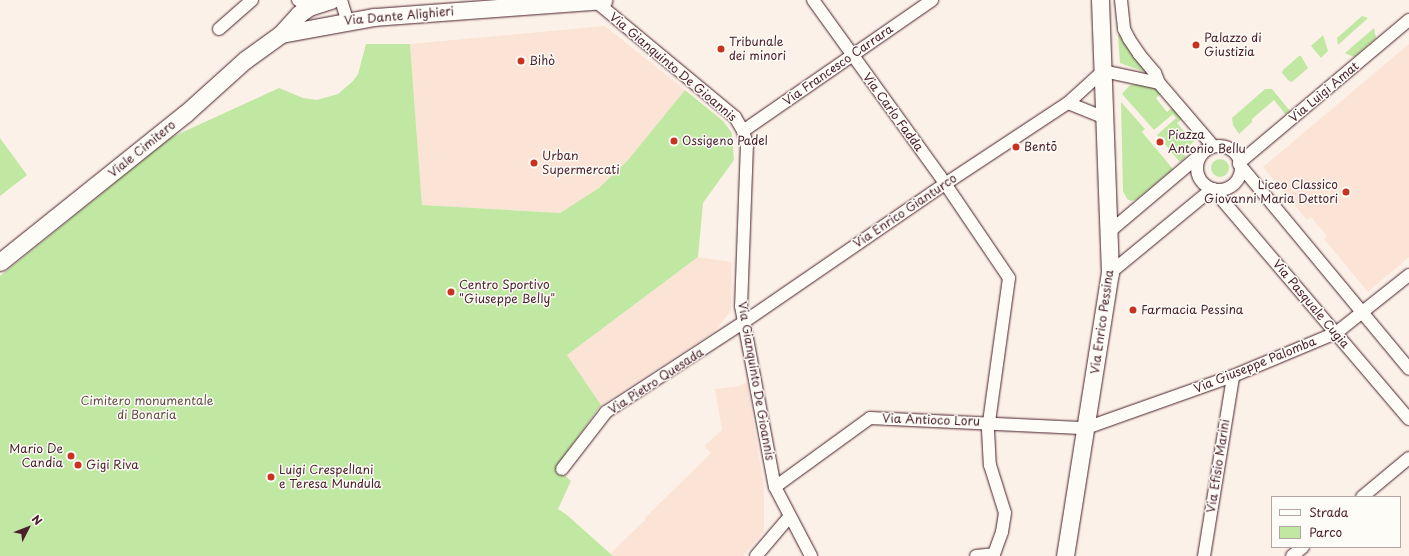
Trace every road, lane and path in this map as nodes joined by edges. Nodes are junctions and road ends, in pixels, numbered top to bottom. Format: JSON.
{"nodes":[{"id":1,"x":252,"y":0,"type":"edge"},
{"id":2,"x":331,"y":0,"type":"edge"},
{"id":3,"x":341,"y":0,"type":"edge"},
{"id":4,"x":597,"y":0,"type":"edge"},
{"id":5,"x":813,"y":0,"type":"edge"},
{"id":6,"x":932,"y":0,"type":"edge"},
{"id":7,"x":303,"y":3,"type":"edge"},
{"id":8,"x":1121,"y":5,"type":"edge"},
{"id":9,"x":1101,"y":7,"type":"edge"},
{"id":10,"x":347,"y":20,"type":"junction"},
{"id":11,"x":1409,"y":20,"type":"edge"},
{"id":12,"x":219,"y":29,"type":"dead end"},
{"id":13,"x":281,"y":34,"type":"junction"},
{"id":14,"x":852,"y":56,"type":"junction"},
{"id":15,"x":1103,"y":71,"type":"junction"},
{"id":16,"x":1159,"y":83,"type":"junction"},
{"id":17,"x":1068,"y":103,"type":"junction"},
{"id":18,"x":1105,"y":118,"type":"junction"},
{"id":19,"x":744,"y":130,"type":"junction"},
{"id":20,"x":1209,"y":149,"type":"junction"},
{"id":21,"x":1239,"y":164,"type":"junction"},
{"id":22,"x":945,"y":184,"type":"junction"},
{"id":23,"x":1213,"y":189,"type":"junction"},
{"id":24,"x":1109,"y":232,"type":"junction"},
{"id":25,"x":0,"y":262,"type":"edge"},
{"id":26,"x":1110,"y":273,"type":"junction"},
{"id":27,"x":1409,"y":275,"type":"edge"},
{"id":28,"x":1363,"y":313,"type":"junction"},
{"id":29,"x":744,"y":322,"type":"junction"},
{"id":30,"x":1336,"y":333,"type":"junction"},
{"id":31,"x":1409,"y":369,"type":"edge"},
{"id":32,"x":1233,"y":376,"type":"junction"},
{"id":33,"x":1409,"y":420,"type":"edge"},
{"id":34,"x":989,"y":422,"type":"junction"},
{"id":35,"x":1086,"y":428,"type":"junction"},
{"id":36,"x":1409,"y":458,"type":"edge"},
{"id":37,"x":562,"y":469,"type":"dead end"},
{"id":38,"x":775,"y":487,"type":"junction"},
{"id":39,"x":1363,"y":496,"type":"edge"},
{"id":40,"x":790,"y":516,"type":"junction"},
{"id":41,"x":1302,"y":548,"type":"edge"},
{"id":42,"x":995,"y":555,"type":"edge"},
{"id":43,"x":756,"y":556,"type":"edge"},
{"id":44,"x":811,"y":556,"type":"edge"},
{"id":45,"x":976,"y":556,"type":"edge"},
{"id":46,"x":1065,"y":556,"type":"edge"},
{"id":47,"x":1204,"y":556,"type":"edge"},
{"id":48,"x":1292,"y":556,"type":"edge"}],
"edges":[{"from":1,"to":12,"type":"street"},
{"from":2,"to":7,"type":"main road"},
{"from":3,"to":10,"type":"street"},
{"from":4,"to":10,"type":"main road","name":"Via Dante Alighieri"},
{"from":4,"to":19,"type":"street","name":"Via Gianquinto De Gioannis"},
{"from":5,"to":14,"type":"street","name":"Via Carlo Fadda"},
{"from":6,"to":14,"type":"street","name":"Via Francesco Carrara"},
{"from":7,"to":13,"type":"main road"},
{"from":8,"to":16,"type":"street"},
{"from":9,"to":15,"type":"main road","name":"Via Enrico Pessina"},
{"from":10,"to":13,"type":"main road","name":"Via Dante Alighieri"},
{"from":11,"to":21,"type":"street","name":"Via Luigi Amat"},
{"from":13,"to":25,"type":"main road","name":"Viale Cimitero"},
{"from":14,"to":19,"type":"street","name":"Via Francesco Carrara"},
{"from":14,"to":22,"type":"street","name":"Via Carlo Fadda"},
{"from":15,"to":16,"type":"street"},
{"from":15,"to":17,"type":"street","name":"Via Enrico Gianturco"},
{"from":15,"to":18,"type":"main road","name":"Via Enrico Pessina"},
{"from":16,"to":20,"type":"street"},
{"from":17,"to":18,"type":"street"},
{"from":17,"to":22,"type":"street","name":"Via Enrico Gianturco"},
{"from":18,"to":24,"type":"main road","name":"Via Enrico Pessina"},
{"from":19,"to":29,"type":"street","name":"Via Gianquinto De Gioannis"},
{"from":20,"to":21,"type":"street"},
{"from":20,"to":23,"type":"street"},
{"from":20,"to":24,"type":"street"},
{"from":21,"to":23,"type":"street"},
{"from":21,"to":28,"type":"street"},
{"from":22,"to":29,"type":"street","name":"Via Enrico Gianturco"},
{"from":22,"to":34,"type":"street","name":"Via Carlo Fadda"},
{"from":23,"to":26,"type":"street"},
{"from":23,"to":30,"type":"street","name":"Via Pasquale Cugia"},
{"from":24,"to":26,"type":"main road","name":"Via Enrico Pessina"},
{"from":26,"to":35,"type":"main road","name":"Via Enrico Pessina"},
{"from":27,"to":28,"type":"street","name":"Via Giuseppe Palomba"},
{"from":28,"to":30,"type":"street","name":"Via Giuseppe Palomba"},
{"from":28,"to":31,"type":"street"},
{"from":29,"to":37,"type":"street","name":"Via Pietro Quesada"},
{"from":29,"to":38,"type":"street","name":"Via Gianquinto De Gioannis"},
{"from":30,"to":32,"type":"street","name":"Via Giuseppe Palomba"},
{"from":30,"to":33,"type":"street","name":"Via Pasquale Cugia"},
{"from":32,"to":35,"type":"street","name":"Via Giuseppe Palomba"},
{"from":32,"to":47,"type":"street","name":"Via Efisio Marini"},
{"from":34,"to":35,"type":"street","name":"Via Antioco Loru"},
{"from":34,"to":38,"type":"street","name":"Via Antioco Loru"},
{"from":34,"to":42,"type":"street","name":"Via Carlo Fadda"},
{"from":35,"to":46,"type":"main road","name":"Via Enrico Pessina"},
{"from":36,"to":39,"type":"street"},
{"from":38,"to":40,"type":"street","name":"Via Gianquinto De Gioannis"},
{"from":40,"to":43,"type":"street"},
{"from":40,"to":44,"type":"street","name":"Via Gianquinto De Gioannis"},
{"from":41,"to":48,"type":"street"},
{"from":42,"to":45,"type":"street"}]}
